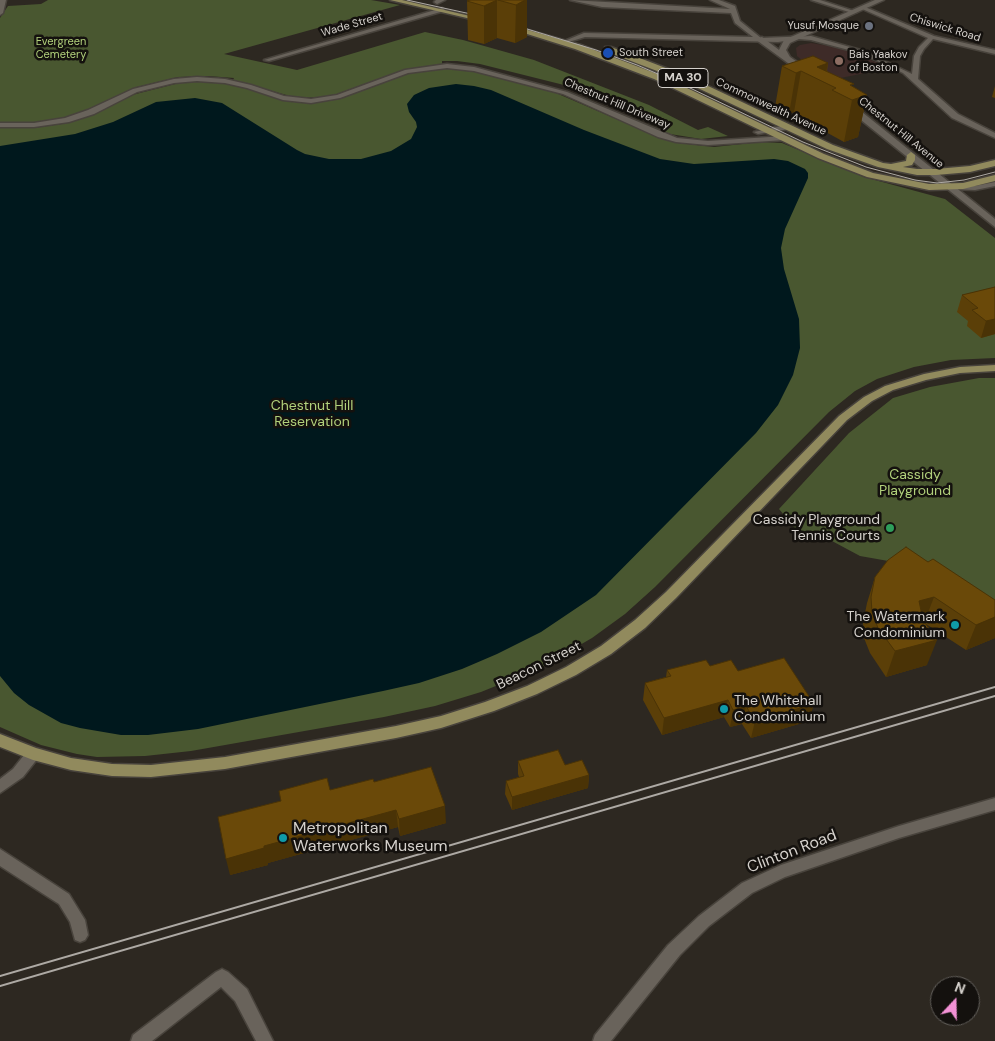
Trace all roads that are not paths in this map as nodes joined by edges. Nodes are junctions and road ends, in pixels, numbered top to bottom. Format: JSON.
{"nodes":[{"id":1,"x":3,"y":0,"type":"edge"},
{"id":2,"x":393,"y":0,"type":"edge"},
{"id":3,"x":428,"y":0,"type":"edge"},
{"id":4,"x":573,"y":0,"type":"edge"},
{"id":5,"x":713,"y":0,"type":"edge"},
{"id":6,"x":814,"y":0,"type":"edge"},
{"id":7,"x":877,"y":0,"type":"edge"},
{"id":8,"x":439,"y":1,"type":"edge"},
{"id":9,"x":863,"y":8,"type":"junction"},
{"id":10,"x":442,"y":10,"type":"junction"},
{"id":11,"x":735,"y":11,"type":"junction"},
{"id":12,"x":854,"y":12,"type":"junction"},
{"id":13,"x":0,"y":13,"type":"edge"},
{"id":14,"x":798,"y":37,"type":"junction"},
{"id":15,"x":932,"y":37,"type":"junction"},
{"id":16,"x":574,"y":38,"type":"junction"},
{"id":17,"x":759,"y":39,"type":"junction"},
{"id":18,"x":564,"y":43,"type":"junction"},
{"id":19,"x":995,"y":52,"type":"edge"},
{"id":20,"x":789,"y":59,"type":"junction"},
{"id":21,"x":267,"y":60,"type":"dead end"},
{"id":22,"x":815,"y":79,"type":"edge"},
{"id":23,"x":915,"y":79,"type":"junction"},
{"id":24,"x":844,"y":103,"type":"edge"},
{"id":25,"x":0,"y":125,"type":"edge"},
{"id":26,"x":786,"y":127,"type":"junction"},
{"id":27,"x":768,"y":130,"type":"junction"},
{"id":28,"x":995,"y":136,"type":"edge"},
{"id":29,"x":785,"y":138,"type":"junction"},
{"id":30,"x":733,"y":140,"type":"junction"},
{"id":31,"x":911,"y":155,"type":"junction"},
{"id":32,"x":995,"y":163,"type":"edge"},
{"id":33,"x":881,"y":165,"type":"junction"},
{"id":34,"x":932,"y":172,"type":"junction"},
{"id":35,"x":995,"y":178,"type":"edge"},
{"id":36,"x":995,"y":184,"type":"edge"},
{"id":37,"x":949,"y":187,"type":"junction"},
{"id":38,"x":995,"y":224,"type":"edge"},
{"id":39,"x":995,"y":368,"type":"edge"},
{"id":40,"x":0,"y":740,"type":"edge"},
{"id":41,"x":33,"y":754,"type":"junction"},
{"id":42,"x":0,"y":787,"type":"edge"},
{"id":43,"x":995,"y":804,"type":"edge"},
{"id":44,"x":0,"y":856,"type":"edge"},
{"id":45,"x":80,"y":935,"type":"dead end"},
{"id":46,"x":139,"y":1041,"type":"edge"},
{"id":47,"x":265,"y":1041,"type":"edge"},
{"id":48,"x":601,"y":1041,"type":"edge"}],
"edges":[{"from":1,"to":13,"type":"main road"},
{"from":2,"to":10,"type":"main road"},
{"from":3,"to":8,"type":"main road"},
{"from":4,"to":11,"type":"street"},
{"from":5,"to":11,"type":"street"},
{"from":6,"to":12,"type":"street"},
{"from":7,"to":9,"type":"main road"},
{"from":8,"to":10,"type":"main road"},
{"from":9,"to":12,"type":"main road"},
{"from":9,"to":15,"type":"street","name":"Chiswick Road"},
{"from":10,"to":21,"type":"street","name":"Wade Street"},
{"from":11,"to":17,"type":"street"},
{"from":12,"to":14,"type":"main road"},
{"from":14,"to":17,"type":"street"},
{"from":14,"to":20,"type":"main road"},
{"from":14,"to":23,"type":"street"},
{"from":15,"to":19,"type":"street","name":"Chiswick Road"},
{"from":15,"to":23,"type":"street"},
{"from":16,"to":17,"type":"street"},
{"from":16,"to":18,"type":"street"},
{"from":16,"to":18,"type":"main road","name":"Commonwealth Avenue","number":"MA 30"},
{"from":16,"to":26,"type":"main road","name":"Commonwealth Avenue","number":"MA 30"},
{"from":17,"to":20,"type":"main road"},
{"from":18,"to":27,"type":"main road","name":"Commonwealth Avenue","number":"MA 30"},
{"from":20,"to":22,"type":"main road"},
{"from":23,"to":28,"type":"street"},
{"from":24,"to":31,"type":"main road","name":"Chestnut Hill Avenue"},
{"from":25,"to":30,"type":"street","name":"Chestnut Hill Driveway"},
{"from":26,"to":27,"type":"street","name":"Chestnut Hill Driveway"},
{"from":26,"to":33,"type":"main road","name":"Commonwealth Avenue","number":"MA 30"},
{"from":27,"to":29,"type":"main road","name":"Commonwealth Avenue","number":"MA 30"},
{"from":27,"to":30,"type":"street","name":"Chestnut Hill Driveway"},
{"from":29,"to":30,"type":"street","name":"Chestnut Hill Driveway"},
{"from":29,"to":37,"type":"main road","name":"Commonwealth Avenue","number":"MA 30"},
{"from":31,"to":33,"type":"main road"},
{"from":31,"to":34,"type":"main road","name":"Chestnut Hill Avenue"},
{"from":32,"to":34,"type":"main road","name":"Commonwealth Avenue","number":"MA 30"},
{"from":33,"to":34,"type":"main road","name":"Commonwealth Avenue","number":"MA 30"},
{"from":34,"to":37,"type":"main road","name":"Chestnut Hill Avenue"},
{"from":35,"to":37,"type":"main road","name":"Commonwealth Avenue","number":"MA 30"},
{"from":36,"to":37,"type":"street","name":"Commonwealth Avenue"},
{"from":37,"to":38,"type":"main road","name":"Chestnut Hill Avenue"},
{"from":39,"to":41,"type":"main road","name":"Beacon Street"},
{"from":40,"to":41,"type":"main road","name":"Beacon Street"},
{"from":41,"to":42,"type":"street"},
{"from":43,"to":48,"type":"street","name":"Clinton Road"},
{"from":44,"to":45,"type":"street"},
{"from":46,"to":47,"type":"street"}]}
